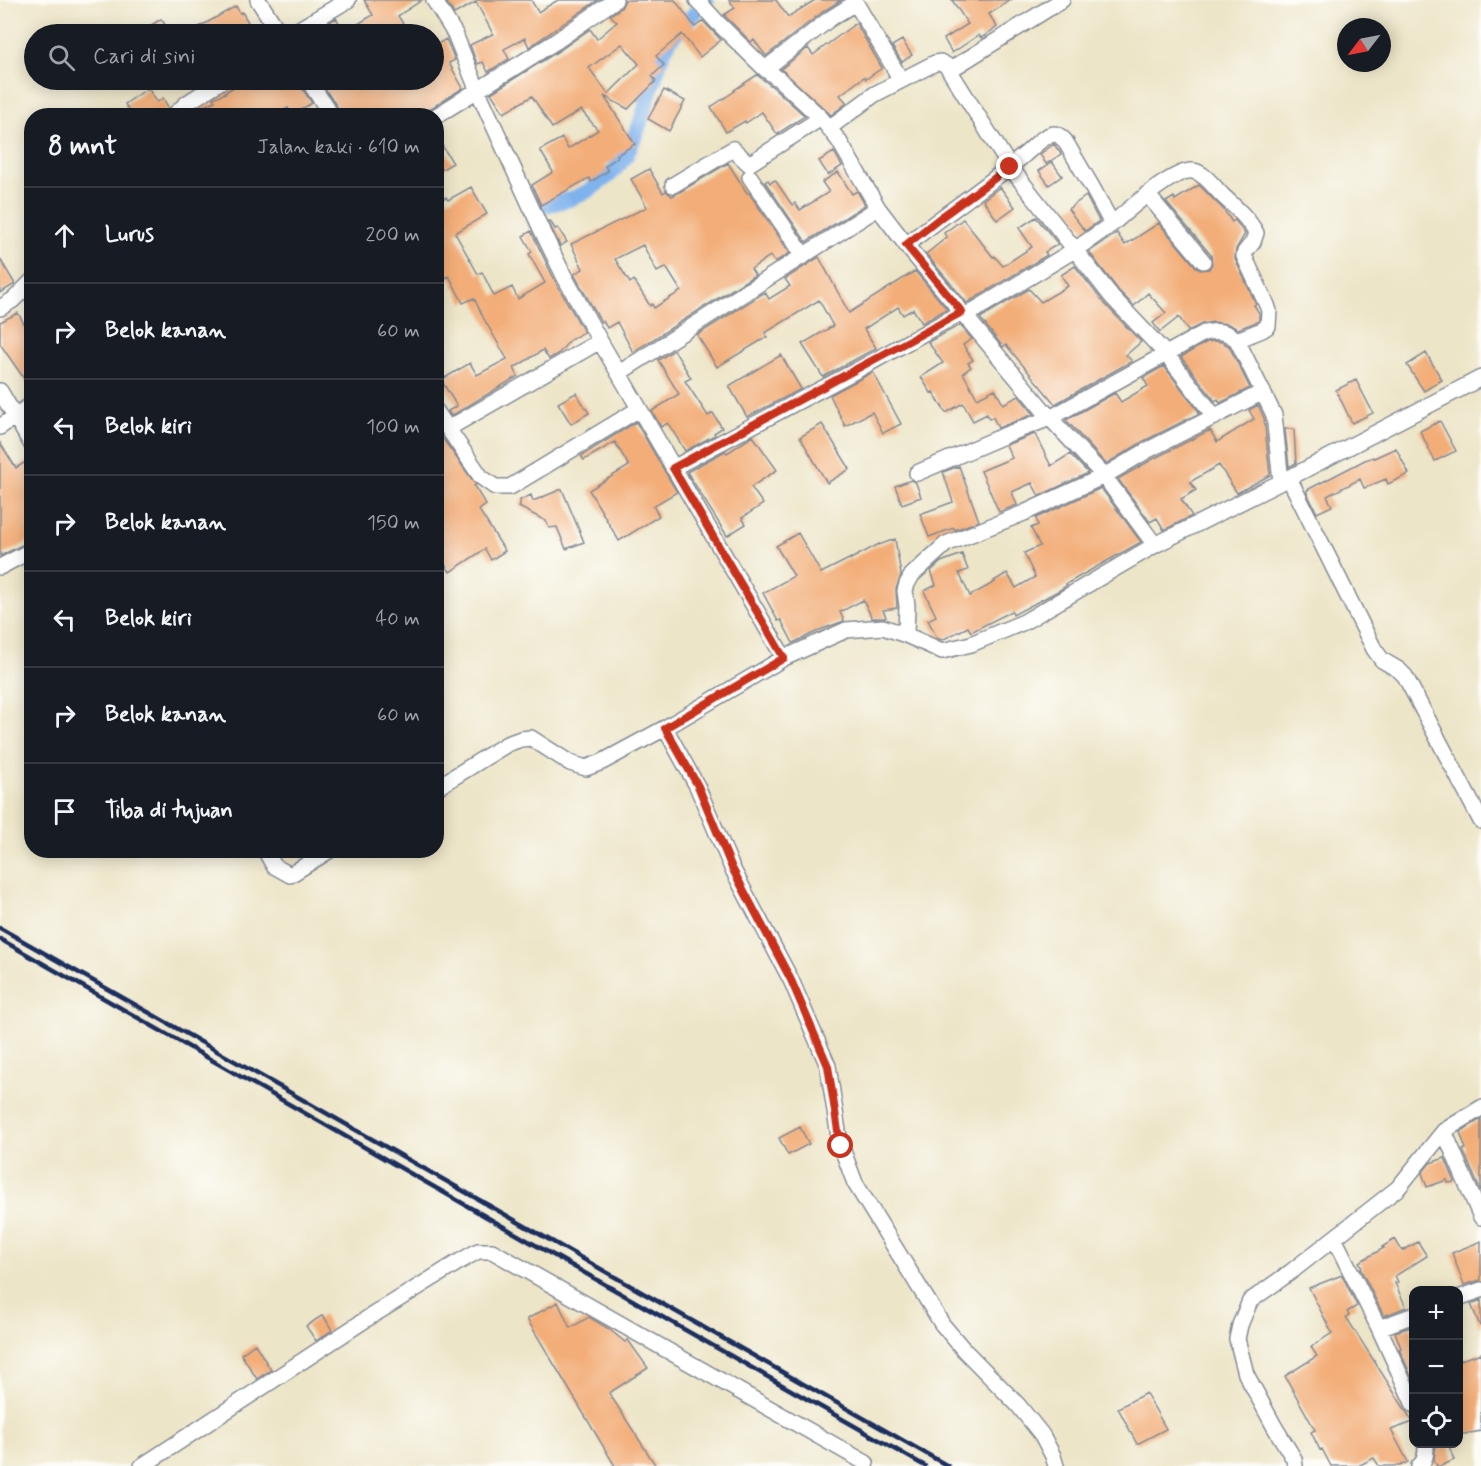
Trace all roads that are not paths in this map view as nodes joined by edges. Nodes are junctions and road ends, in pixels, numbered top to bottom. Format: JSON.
{"nodes":[{"id":1,"x":258,"y":0,"type":"edge"},
{"id":2,"x":348,"y":0,"type":"edge"},
{"id":3,"x":434,"y":0,"type":"edge"},
{"id":4,"x":615,"y":0,"type":"edge"},
{"id":5,"x":697,"y":0,"type":"edge"},
{"id":6,"x":1062,"y":0,"type":"edge"},
{"id":7,"x":854,"y":1,"type":"edge"},
{"id":8,"x":273,"y":24,"type":"edge"},
{"id":9,"x":308,"y":24,"type":"edge"},
{"id":10,"x":765,"y":69,"type":"junction"},
{"id":11,"x":950,"y":70,"type":"junction"},
{"id":12,"x":901,"y":80,"type":"junction"},
{"id":13,"x":477,"y":89,"type":"junction"},
{"id":14,"x":208,"y":90,"type":"edge"},
{"id":15,"x":315,"y":90,"type":"edge"},
{"id":16,"x":182,"y":108,"type":"edge"},
{"id":17,"x":327,"y":108,"type":"edge"},
{"id":18,"x":444,"y":111,"type":"edge"},
{"id":19,"x":825,"y":123,"type":"junction"},
{"id":20,"x":1010,"y":167,"type":"junction"},
{"id":21,"x":750,"y":177,"type":"dead end"},
{"id":22,"x":673,"y":185,"type":"dead end"},
{"id":23,"x":1147,"y":194,"type":"junction"},
{"id":24,"x":879,"y":208,"type":"junction"},
{"id":25,"x":1112,"y":224,"type":"junction"},
{"id":26,"x":906,"y":245,"type":"junction"},
{"id":27,"x":1076,"y":249,"type":"junction"},
{"id":28,"x":804,"y":256,"type":"junction"},
{"id":29,"x":1203,"y":261,"type":"dead end"},
{"id":30,"x":24,"y":289,"type":"edge"},
{"id":31,"x":0,"y":308,"type":"edge"},
{"id":32,"x":963,"y":314,"type":"junction"},
{"id":33,"x":1237,"y":340,"type":"junction"},
{"id":34,"x":600,"y":341,"type":"junction"},
{"id":35,"x":1167,"y":355,"type":"junction"},
{"id":36,"x":619,"y":373,"type":"junction"},
{"id":37,"x":1481,"y":378,"type":"edge"},
{"id":38,"x":0,"y":391,"type":"edge"},
{"id":39,"x":1263,"y":392,"type":"junction"},
{"id":40,"x":639,"y":409,"type":"junction"},
{"id":41,"x":24,"y":410,"type":"edge"},
{"id":42,"x":16,"y":416,"type":"junction"},
{"id":43,"x":1215,"y":417,"type":"junction"},
{"id":44,"x":1050,"y":418,"type":"junction"},
{"id":45,"x":444,"y":421,"type":"edge"},
{"id":46,"x":0,"y":427,"type":"edge"},
{"id":47,"x":449,"y":428,"type":"junction"},
{"id":48,"x":24,"y":430,"type":"edge"},
{"id":49,"x":673,"y":468,"type":"junction"},
{"id":50,"x":917,"y":473,"type":"dead end"},
{"id":51,"x":1104,"y":476,"type":"junction"},
{"id":52,"x":1285,"y":480,"type":"junction"},
{"id":53,"x":1155,"y":545,"type":"junction"},
{"id":54,"x":24,"y":554,"type":"edge"},
{"id":55,"x":0,"y":567,"type":"edge"},
{"id":56,"x":906,"y":635,"type":"junction"},
{"id":57,"x":784,"y":658,"type":"junction"},
{"id":58,"x":665,"y":728,"type":"junction"},
{"id":59,"x":444,"y":783,"type":"edge"},
{"id":60,"x":1481,"y":821,"type":"edge"},
{"id":61,"x":270,"y":858,"type":"edge"},
{"id":62,"x":317,"y":858,"type":"edge"},
{"id":63,"x":1481,"y":1108,"type":"edge"},
{"id":64,"x":1444,"y":1131,"type":"junction"},
{"id":65,"x":1481,"y":1217,"type":"edge"},
{"id":66,"x":1334,"y":1238,"type":"junction"},
{"id":67,"x":1481,"y":1290,"type":"edge"},
{"id":68,"x":1463,"y":1296,"type":"edge"},
{"id":69,"x":1409,"y":1317,"type":"edge"},
{"id":70,"x":1379,"y":1328,"type":"junction"},
{"id":71,"x":1409,"y":1396,"type":"edge"},
{"id":72,"x":1426,"y":1448,"type":"edge"},
{"id":73,"x":866,"y":1463,"type":"dead end"},
{"id":74,"x":142,"y":1466,"type":"edge"},
{"id":75,"x":1056,"y":1466,"type":"edge"},
{"id":76,"x":1295,"y":1466,"type":"edge"},
{"id":77,"x":1419,"y":1466,"type":"edge"}],
"edges":[{"from":1,"to":8,"type":"street"},
{"from":2,"to":9,"type":"street"},
{"from":3,"to":13,"type":"street"},
{"from":4,"to":13,"type":"street"},
{"from":5,"to":10,"type":"street"},
{"from":6,"to":11,"type":"street"},
{"from":7,"to":10,"type":"street"},
{"from":7,"to":12,"type":"street"},
{"from":10,"to":19,"type":"street"},
{"from":11,"to":12,"type":"street"},
{"from":11,"to":20,"type":"street"},
{"from":12,"to":19,"type":"street"},
{"from":13,"to":18,"type":"street"},
{"from":13,"to":34,"type":"street"},
{"from":14,"to":16,"type":"street"},
{"from":15,"to":17,"type":"street"},
{"from":19,"to":22,"type":"street"},
{"from":19,"to":24,"type":"street"},
{"from":20,"to":25,"type":"street"},
{"from":20,"to":26,"type":"street"},
{"from":20,"to":27,"type":"street"},
{"from":21,"to":28,"type":"street"},
{"from":23,"to":25,"type":"street"},
{"from":23,"to":29,"type":"street"},
{"from":23,"to":33,"type":"street"},
{"from":24,"to":26,"type":"street"},
{"from":24,"to":28,"type":"street"},
{"from":25,"to":27,"type":"street"},
{"from":26,"to":32,"type":"street"},
{"from":27,"to":32,"type":"street"},
{"from":27,"to":35,"type":"street"},
{"from":28,"to":36,"type":"street"},
{"from":30,"to":31,"type":"street"},
{"from":32,"to":44,"type":"street"},
{"from":32,"to":49,"type":"street"},
{"from":33,"to":35,"type":"street"},
{"from":33,"to":39,"type":"street"},
{"from":34,"to":36,"type":"street"},
{"from":34,"to":47,"type":"street"},
{"from":35,"to":43,"type":"street"},
{"from":35,"to":44,"type":"street"},
{"from":36,"to":40,"type":"street"},
{"from":37,"to":52,"type":"street"},
{"from":38,"to":42,"type":"street"},
{"from":39,"to":43,"type":"street"},
{"from":39,"to":52,"type":"street"},
{"from":40,"to":47,"type":"street"},
{"from":40,"to":49,"type":"street"},
{"from":41,"to":42,"type":"street"},
{"from":42,"to":46,"type":"street"},
{"from":42,"to":48,"type":"street"},
{"from":43,"to":51,"type":"street"},
{"from":44,"to":50,"type":"street"},
{"from":44,"to":51,"type":"street"},
{"from":45,"to":47,"type":"street"},
{"from":49,"to":57,"type":"street"},
{"from":51,"to":53,"type":"street"},
{"from":51,"to":56,"type":"street"},
{"from":52,"to":53,"type":"street"},
{"from":52,"to":60,"type":"street"},
{"from":53,"to":56,"type":"street"},
{"from":54,"to":55,"type":"street"},
{"from":56,"to":57,"type":"street"},
{"from":57,"to":58,"type":"street"},
{"from":58,"to":59,"type":"street"},
{"from":58,"to":75,"type":"street"},
{"from":61,"to":62,"type":"street"},
{"from":63,"to":64,"type":"street"},
{"from":64,"to":65,"type":"street"},
{"from":64,"to":66,"type":"street"},
{"from":66,"to":70,"type":"street"},
{"from":66,"to":76,"type":"street"},
{"from":67,"to":68,"type":"street"},
{"from":69,"to":70,"type":"street"},
{"from":70,"to":71,"type":"street"},
{"from":72,"to":77,"type":"street"},
{"from":73,"to":74,"type":"street"}]}
